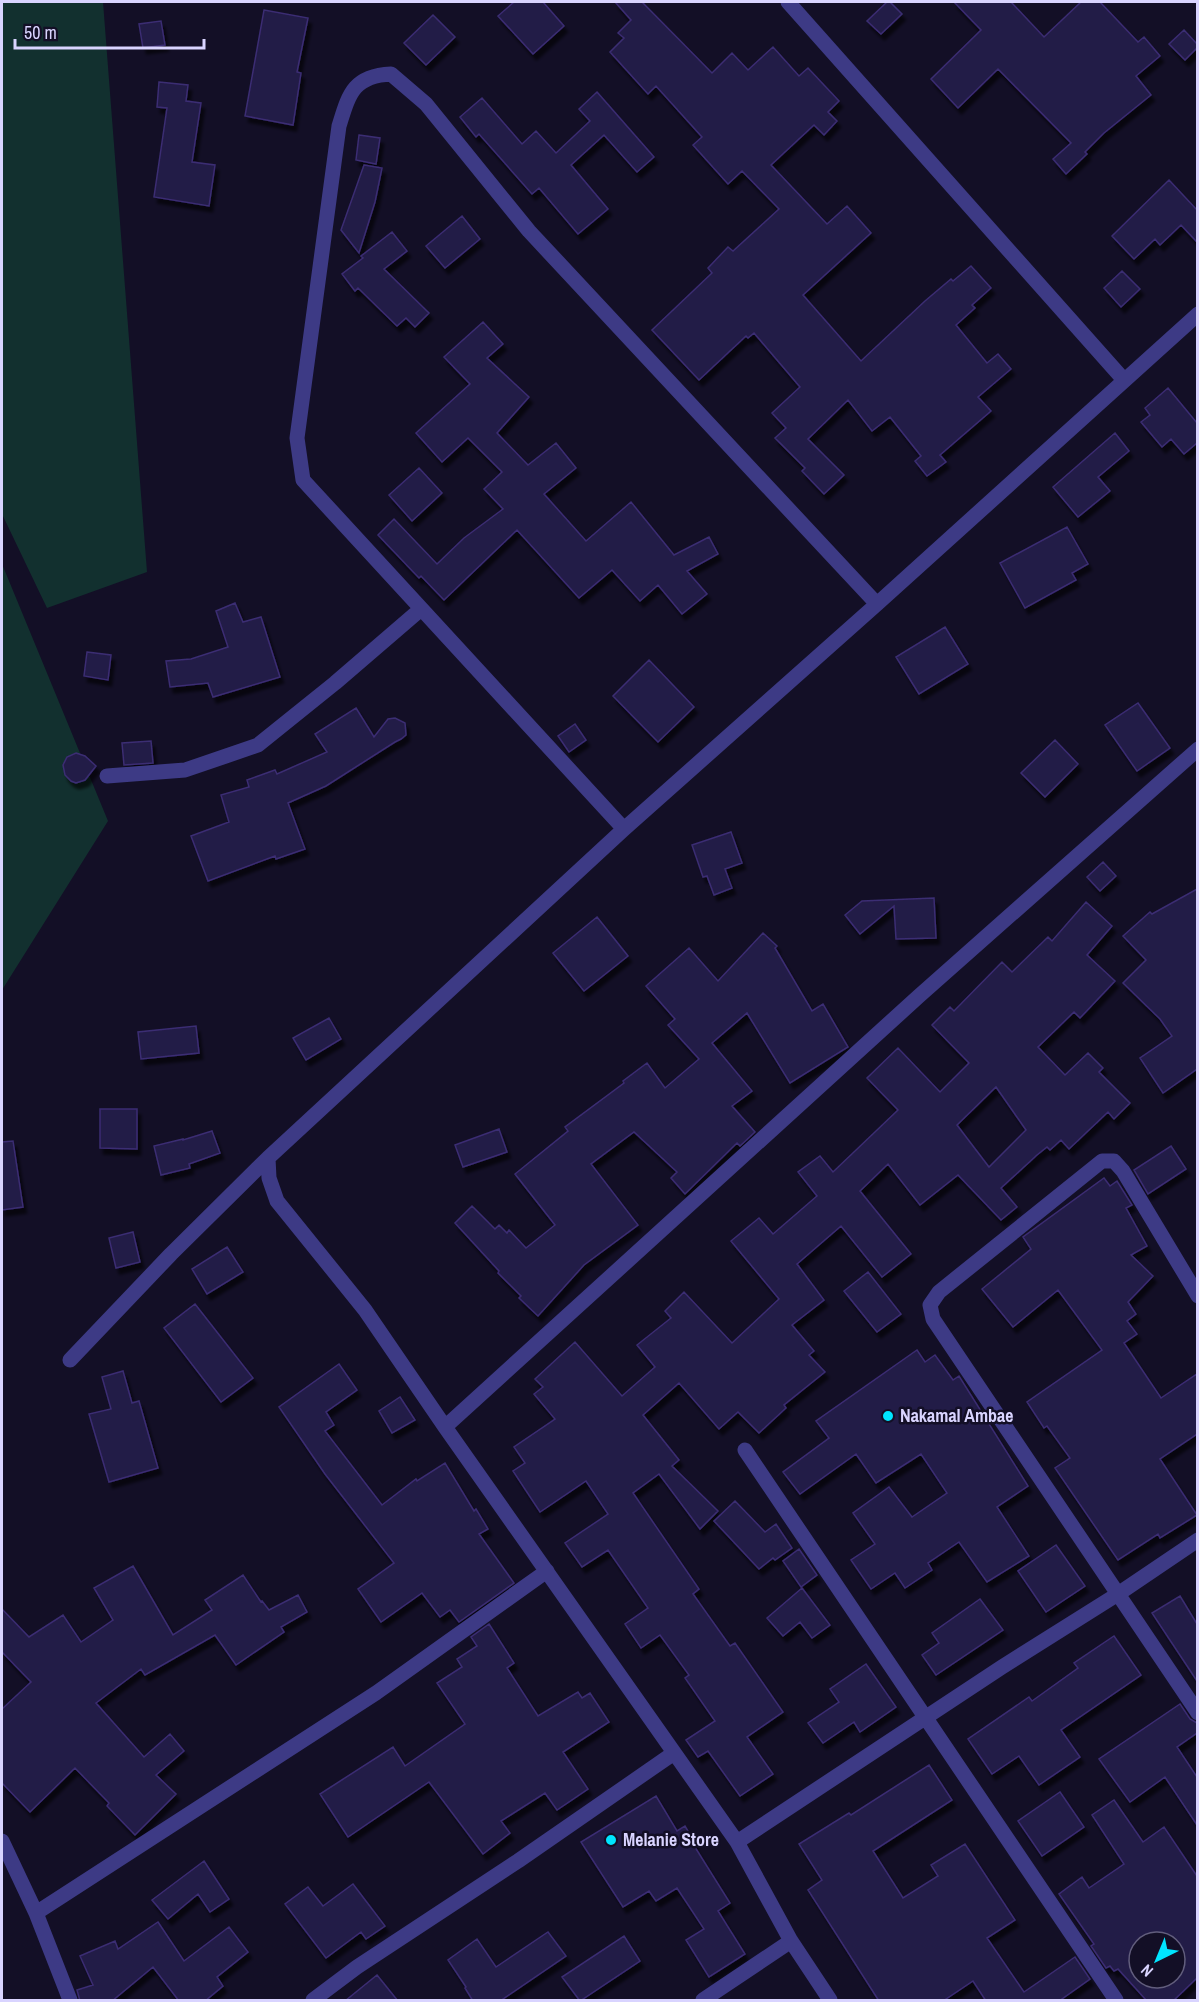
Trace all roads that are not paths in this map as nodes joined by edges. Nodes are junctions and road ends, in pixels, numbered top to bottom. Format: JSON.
{"nodes":[{"id":1,"x":788,"y":2,"type":"edge"},
{"id":2,"x":1197,"y":314,"type":"edge"},
{"id":3,"x":1124,"y":380,"type":"junction"},
{"id":4,"x":877,"y":604,"type":"junction"},
{"id":5,"x":421,"y":609,"type":"junction"},
{"id":6,"x":1197,"y":749,"type":"edge"},
{"id":7,"x":107,"y":776,"type":"dead end"},
{"id":8,"x":624,"y":829,"type":"junction"},
{"id":9,"x":268,"y":1158,"type":"junction"},
{"id":10,"x":1197,"y":1296,"type":"edge"},
{"id":11,"x":70,"y":1360,"type":"dead end"},
{"id":12,"x":445,"y":1427,"type":"junction"},
{"id":13,"x":745,"y":1450,"type":"dead end"},
{"id":14,"x":1197,"y":1540,"type":"edge"},
{"id":15,"x":547,"y":1571,"type":"junction"},
{"id":16,"x":1118,"y":1594,"type":"junction"},
{"id":17,"x":1197,"y":1713,"type":"edge"},
{"id":18,"x":925,"y":1719,"type":"junction"},
{"id":19,"x":674,"y":1753,"type":"junction"},
{"id":20,"x":2,"y":1841,"type":"edge"},
{"id":21,"x":737,"y":1842,"type":"junction"},
{"id":22,"x":36,"y":1913,"type":"junction"},
{"id":23,"x":792,"y":1941,"type":"junction"},
{"id":24,"x":70,"y":2001,"type":"edge"},
{"id":25,"x":313,"y":2001,"type":"edge"},
{"id":26,"x":703,"y":2001,"type":"edge"},
{"id":27,"x":830,"y":2001,"type":"edge"},
{"id":28,"x":1116,"y":2001,"type":"edge"}],
"edges":[{"from":1,"to":3,"type":"street"},
{"from":2,"to":3,"type":"street"},
{"from":3,"to":4,"type":"street"},
{"from":4,"to":5,"type":"street"},
{"from":4,"to":8,"type":"street"},
{"from":5,"to":7,"type":"street"},
{"from":5,"to":8,"type":"street"},
{"from":6,"to":12,"type":"street"},
{"from":8,"to":9,"type":"street"},
{"from":9,"to":11,"type":"street"},
{"from":9,"to":12,"type":"street"},
{"from":10,"to":16,"type":"street"},
{"from":12,"to":15,"type":"street"},
{"from":13,"to":18,"type":"street"},
{"from":14,"to":16,"type":"street"},
{"from":15,"to":19,"type":"street"},
{"from":15,"to":22,"type":"street"},
{"from":16,"to":17,"type":"street"},
{"from":16,"to":18,"type":"street"},
{"from":18,"to":21,"type":"street"},
{"from":18,"to":28,"type":"street"},
{"from":19,"to":21,"type":"street"},
{"from":19,"to":25,"type":"street"},
{"from":20,"to":22,"type":"street"},
{"from":21,"to":23,"type":"street"},
{"from":22,"to":24,"type":"street"},
{"from":23,"to":26,"type":"street"},
{"from":23,"to":27,"type":"street"}]}
